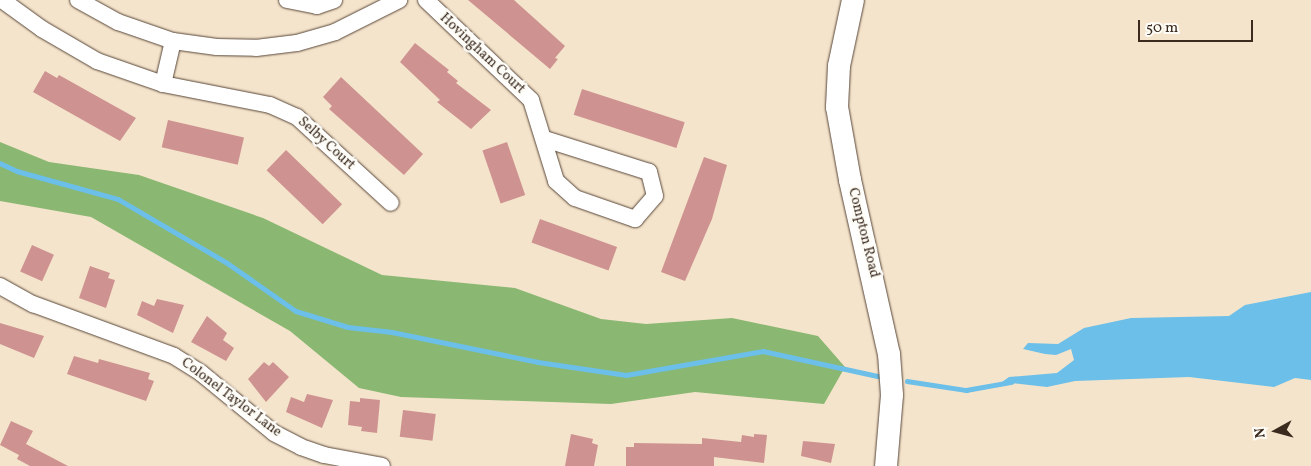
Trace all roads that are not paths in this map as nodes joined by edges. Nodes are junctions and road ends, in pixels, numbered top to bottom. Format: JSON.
{"nodes":[{"id":1,"x":2,"y":0,"type":"edge"},
{"id":2,"x":78,"y":0,"type":"edge"},
{"id":3,"x":287,"y":0,"type":"edge"},
{"id":4,"x":334,"y":0,"type":"edge"},
{"id":5,"x":426,"y":0,"type":"edge"},
{"id":6,"x":853,"y":0,"type":"edge"},
{"id":7,"x":392,"y":4,"type":"edge"},
{"id":8,"x":173,"y":41,"type":"junction"},
{"id":9,"x":163,"y":84,"type":"junction"},
{"id":10,"x":545,"y":139,"type":"junction"},
{"id":11,"x":391,"y":203,"type":"dead end"},
{"id":12,"x":0,"y":286,"type":"edge"},
{"id":13,"x":382,"y":466,"type":"edge"},
{"id":14,"x":886,"y":466,"type":"edge"}],
"edges":[{"from":1,"to":9,"type":"street","name":"Selby Court"},
{"from":2,"to":8,"type":"street"},
{"from":3,"to":4,"type":"street"},
{"from":5,"to":10,"type":"street","name":"Hovingham Court"},
{"from":6,"to":14,"type":"street","name":"Compton Road"},
{"from":7,"to":8,"type":"street"},
{"from":8,"to":9,"type":"street"},
{"from":9,"to":11,"type":"street","name":"Selby Court"},
{"from":10,"to":10,"type":"street","name":"Hovingham Court"},
{"from":12,"to":13,"type":"street","name":"Colonel Taylor Lane"}]}
